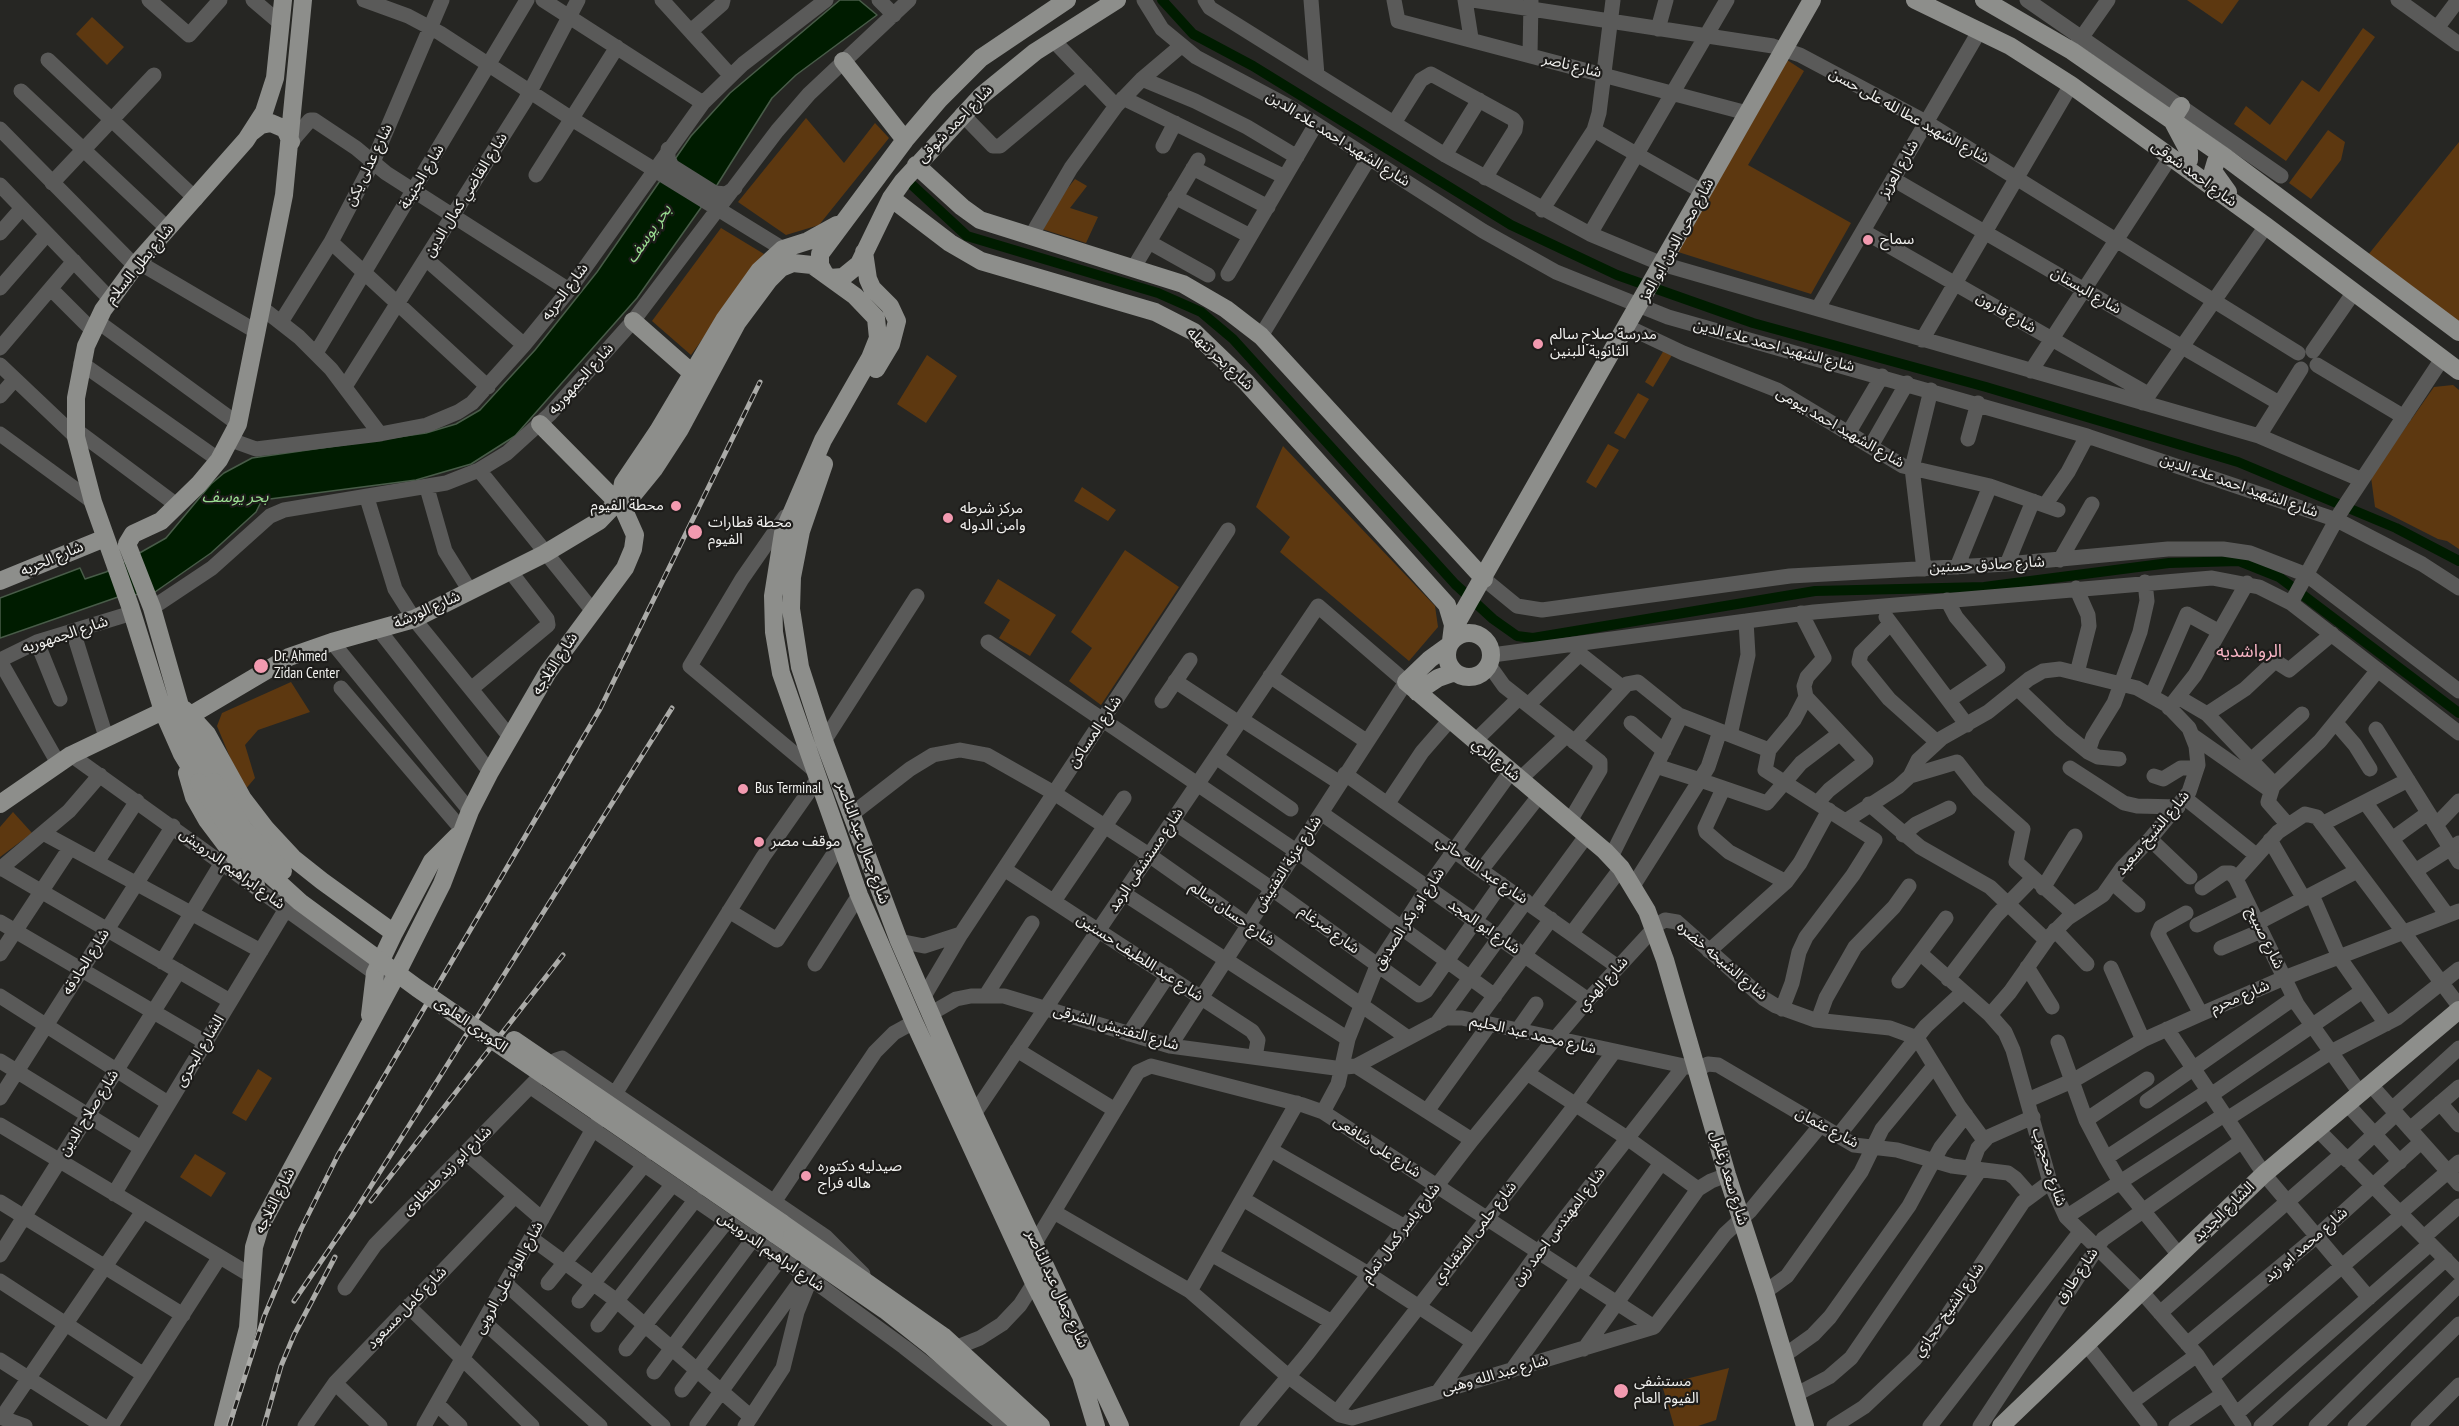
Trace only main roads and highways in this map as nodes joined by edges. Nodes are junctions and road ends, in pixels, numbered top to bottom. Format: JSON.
{"nodes":[{"id":1,"x":283,"y":0,"type":"edge"},
{"id":2,"x":303,"y":0,"type":"edge"},
{"id":3,"x":1066,"y":0,"type":"edge"},
{"id":4,"x":1117,"y":0,"type":"edge"},
{"id":5,"x":1812,"y":0,"type":"edge"},
{"id":6,"x":1915,"y":0,"type":"edge"},
{"id":7,"x":1993,"y":2,"type":"edge"},
{"id":8,"x":1003,"y":42,"type":"junction"},
{"id":9,"x":981,"y":58,"type":"junction"},
{"id":10,"x":843,"y":61,"type":"road end"},
{"id":11,"x":1017,"y":64,"type":"junction"},
{"id":12,"x":275,"y":78,"type":"junction"},
{"id":13,"x":1000,"y":78,"type":"junction"},
{"id":14,"x":296,"y":82,"type":"junction"},
{"id":15,"x":2177,"y":113,"type":"junction"},
{"id":16,"x":252,"y":132,"type":"junction"},
{"id":17,"x":905,"y":140,"type":"junction"},
{"id":18,"x":291,"y":142,"type":"junction"},
{"id":19,"x":2225,"y":157,"type":"junction"},
{"id":20,"x":2177,"y":161,"type":"junction"},
{"id":21,"x":916,"y":165,"type":"junction"},
{"id":22,"x":891,"y":198,"type":"junction"},
{"id":23,"x":2235,"y":203,"type":"junction"},
{"id":24,"x":843,"y":221,"type":"junction"},
{"id":25,"x":864,"y":252,"type":"junction"},
{"id":26,"x":827,"y":276,"type":"junction"},
{"id":27,"x":633,"y":321,"type":"road end"},
{"id":28,"x":878,"y":323,"type":"junction"},
{"id":29,"x":897,"y":326,"type":"junction"},
{"id":30,"x":2459,"y":332,"type":"edge"},
{"id":31,"x":2459,"y":371,"type":"edge"},
{"id":32,"x":692,"y":373,"type":"junction"},
{"id":33,"x":540,"y":424,"type":"road end"},
{"id":34,"x":620,"y":501,"type":"junction"},
{"id":35,"x":107,"y":545,"type":"junction"},
{"id":36,"x":0,"y":581,"type":"edge"},
{"id":37,"x":1476,"y":591,"type":"junction"},
{"id":38,"x":1448,"y":605,"type":"junction"},
{"id":39,"x":1482,"y":636,"type":"junction"},
{"id":40,"x":1451,"y":643,"type":"junction"},
{"id":41,"x":1455,"y":672,"type":"junction"},
{"id":42,"x":1412,"y":687,"type":"junction"},
{"id":43,"x":178,"y":710,"type":"junction"},
{"id":44,"x":182,"y":754,"type":"junction"},
{"id":45,"x":206,"y":782,"type":"junction"},
{"id":46,"x":0,"y":804,"type":"edge"},
{"id":47,"x":463,"y":831,"type":"junction"},
{"id":48,"x":256,"y":885,"type":"road end"},
{"id":49,"x":1654,"y":930,"type":"joint"},
{"id":50,"x":394,"y":933,"type":"junction"},
{"id":51,"x":2458,"y":1011,"type":"edge"},
{"id":52,"x":368,"y":1027,"type":"junction"},
{"id":53,"x":779,"y":1228,"type":"junction"},
{"id":54,"x":223,"y":1426,"type":"edge"},
{"id":55,"x":1021,"y":1426,"type":"edge"},
{"id":56,"x":1041,"y":1426,"type":"edge"},
{"id":57,"x":1096,"y":1426,"type":"edge"},
{"id":58,"x":1120,"y":1426,"type":"edge"},
{"id":59,"x":1805,"y":1426,"type":"edge"},
{"id":60,"x":2001,"y":1426,"type":"edge"}],
"edges":[{"from":1,"to":12,"type":"main road","name":"شارع بطل السلام"},
{"from":2,"to":14,"type":"main road"},
{"from":3,"to":8,"type":"main road","name":"شارع احمد شوقى"},
{"from":4,"to":11,"type":"main road","name":"شارع احمد شوقى"},
{"from":5,"to":37,"type":"main road","name":"شارع محى الدين ابو العز"},
{"from":6,"to":20,"type":"main road","name":"شارع احمد شوقى"},
{"from":7,"to":15,"type":"main road","name":"شارع احمد شوقى"},
{"from":8,"to":9,"type":"main road","name":"شارع احمد شوقى"},
{"from":8,"to":11,"type":"main road"},
{"from":9,"to":13,"type":"main road"},
{"from":9,"to":17,"type":"main road","name":"شارع احمد شوقى"},
{"from":10,"to":17,"type":"main road"},
{"from":11,"to":13,"type":"main road","name":"شارع احمد شوقى"},
{"from":12,"to":14,"type":"main road"},
{"from":12,"to":16,"type":"main road","name":"شارع بطل السلام"},
{"from":13,"to":21,"type":"main road","name":"شارع احمد شوقى"},
{"from":14,"to":18,"type":"main road"},
{"from":15,"to":19,"type":"main road","name":"شارع احمد شوقى"},
{"from":15,"to":20,"type":"main road"},
{"from":16,"to":18,"type":"main road"},
{"from":16,"to":35,"type":"main road","name":"شارع بطل السلام"},
{"from":17,"to":24,"type":"main road","name":"شارع احمد شوقى"},
{"from":18,"to":43,"type":"main road"},
{"from":19,"to":23,"type":"main road"},
{"from":19,"to":30,"type":"main road","name":"شارع احمد شوقى"},
{"from":20,"to":23,"type":"main road","name":"شارع احمد شوقى"},
{"from":21,"to":22,"type":"main road","name":"شارع احمد شوقى"},
{"from":21,"to":37,"type":"main road"},
{"from":22,"to":25,"type":"main road","name":"شارع احمد شوقى"},
{"from":22,"to":38,"type":"main road","name":"شارع بحر تنهله"},
{"from":23,"to":31,"type":"main road","name":"شارع احمد شوقى"},
{"from":24,"to":26,"type":"main road","name":"شارع احمد شوقى"},
{"from":24,"to":32,"type":"main road","name":"شارع الورشة"},
{"from":25,"to":26,"type":"main road","name":"شارع احمد شوقى"},
{"from":25,"to":29,"type":"main road"},
{"from":26,"to":28,"type":"main road"},
{"from":26,"to":34,"type":"main road","name":"شارع الورشة"},
{"from":27,"to":32,"type":"main road"},
{"from":28,"to":29,"type":"main road"},
{"from":28,"to":57,"type":"main road","name":"شارع جمال عبد الناصر"},
{"from":29,"to":58,"type":"main road","name":"شارع جمال عبد الناصر"},
{"from":32,"to":34,"type":"main road","name":"شارع الورشة"},
{"from":33,"to":34,"type":"main road","name":"شارع الثلاجه"},
{"from":34,"to":43,"type":"main road","name":"شارع الورشة"},
{"from":34,"to":47,"type":"main road","name":"شارع الثلاجه"},
{"from":35,"to":36,"type":"main road","name":"شارع الحريه"},
{"from":35,"to":43,"type":"main road","name":"شارع بطل السلام"},
{"from":37,"to":38,"type":"main road"},
{"from":37,"to":39,"type":"main road"},
{"from":37,"to":40,"type":"main road","name":"شارع محى الدين ابو العز"},
{"from":38,"to":40,"type":"main road"},
{"from":39,"to":40,"type":"main road"},
{"from":39,"to":41,"type":"main road"},
{"from":40,"to":41,"type":"main road"},
{"from":40,"to":42,"type":"main road"},
{"from":41,"to":42,"type":"main road"},
{"from":42,"to":49,"type":"main road","name":"شارع الري"},
{"from":43,"to":44,"type":"main road"},
{"from":43,"to":45,"type":"main road"},
{"from":43,"to":46,"type":"main road","name":"شارع الورشة"},
{"from":43,"to":50,"type":"main road"},
{"from":44,"to":45,"type":"main road"},
{"from":44,"to":48,"type":"main road"},
{"from":45,"to":53,"type":"main road","name":"الكوبرى العلوى","bridge":true},
{"from":47,"to":50,"type":"main road","name":"شارع الثلاجه"},
{"from":47,"to":52,"type":"main road","name":"شارع الثلاجه"},
{"from":49,"to":59,"type":"main road","name":"شارع سعد زغلول"},
{"from":50,"to":52,"type":"main road","name":"شارع الثلاجه"},
{"from":51,"to":60,"type":"main road","name":"الشارع الجديد"},
{"from":52,"to":54,"type":"main road","name":"شارع الثلاجه"},
{"from":53,"to":55,"type":"main road","name":"شارع ابراهيم الدرويش"},
{"from":53,"to":56,"type":"main road","name":"شارع ابراهيم الدرويش"}]}
